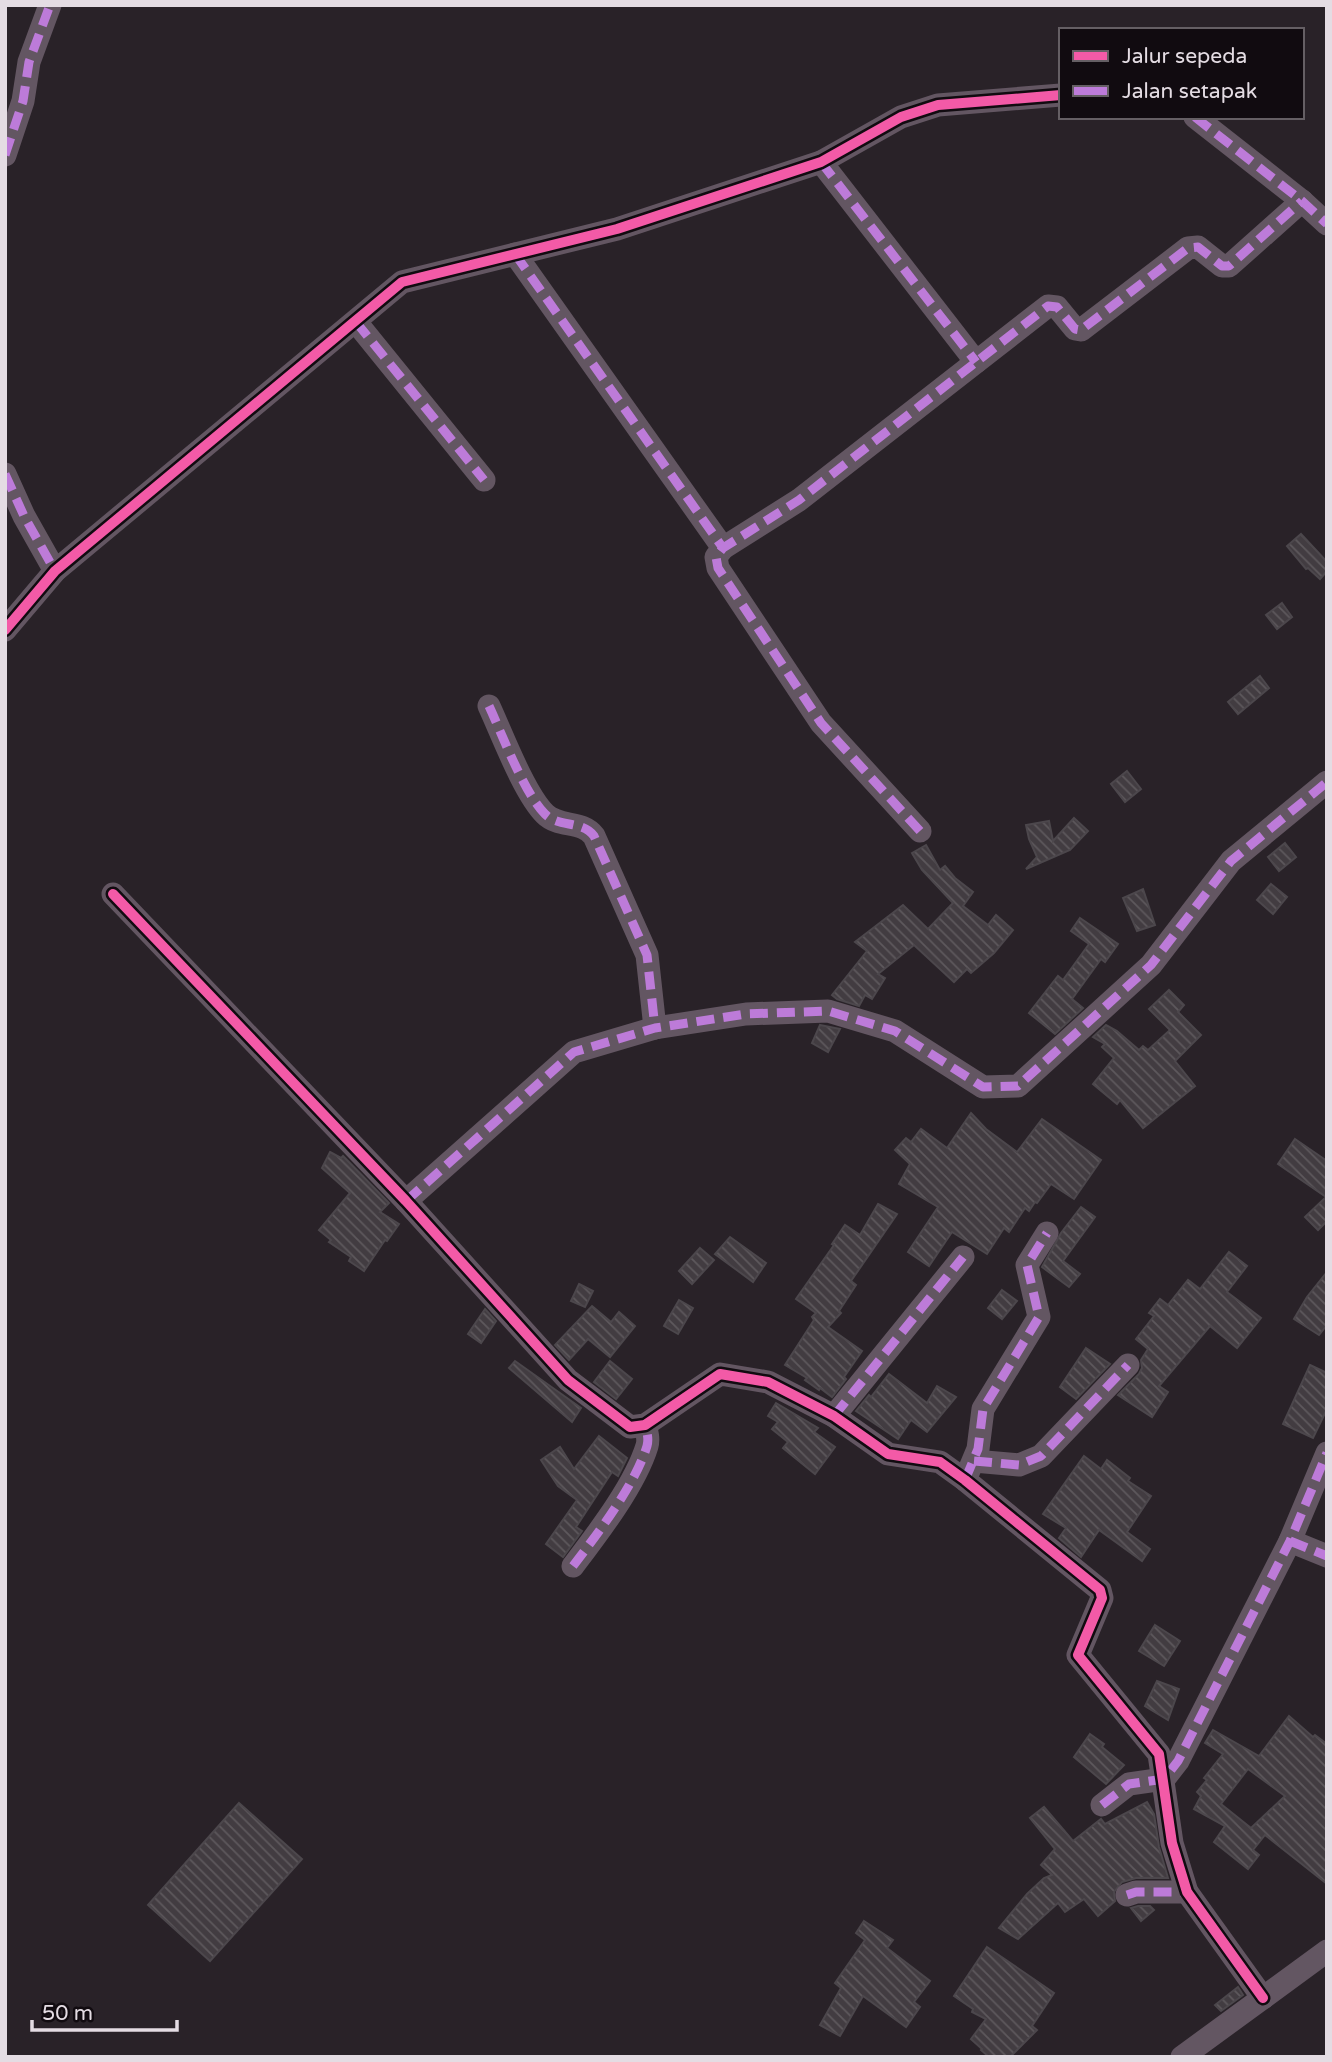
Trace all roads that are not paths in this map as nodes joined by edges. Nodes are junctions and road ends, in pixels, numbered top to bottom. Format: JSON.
{"nodes":[{"id":1,"x":50,"y":5,"type":"edge"},
{"id":2,"x":1059,"y":95,"type":"edge"},
{"id":3,"x":1198,"y":119,"type":"edge"},
{"id":4,"x":5,"y":155,"type":"edge"},
{"id":5,"x":821,"y":162,"type":"junction"},
{"id":6,"x":1302,"y":201,"type":"junction"},
{"id":7,"x":1327,"y":224,"type":"edge"},
{"id":8,"x":515,"y":254,"type":"junction"},
{"id":9,"x":356,"y":322,"type":"junction"},
{"id":10,"x":976,"y":362,"type":"junction"},
{"id":11,"x":5,"y":474,"type":"edge"},
{"id":12,"x":484,"y":480,"type":"dead end"},
{"id":13,"x":723,"y":548,"type":"junction"},
{"id":14,"x":55,"y":571,"type":"junction"},
{"id":15,"x":5,"y":629,"type":"edge"},
{"id":16,"x":489,"y":706,"type":"dead end"},
{"id":17,"x":1327,"y":782,"type":"edge"},
{"id":18,"x":920,"y":831,"type":"dead end"},
{"id":19,"x":113,"y":894,"type":"dead end"},
{"id":20,"x":655,"y":1028,"type":"junction"},
{"id":21,"x":406,"y":1201,"type":"junction"},
{"id":22,"x":1047,"y":1233,"type":"dead end"},
{"id":23,"x":963,"y":1257,"type":"dead end"},
{"id":24,"x":1128,"y":1365,"type":"dead end"},
{"id":25,"x":834,"y":1416,"type":"junction"},
{"id":26,"x":645,"y":1425,"type":"junction"},
{"id":27,"x":1327,"y":1453,"type":"edge"},
{"id":28,"x":969,"y":1471,"type":"junction"},
{"id":29,"x":1290,"y":1541,"type":"junction"},
{"id":30,"x":1327,"y":1556,"type":"edge"},
{"id":31,"x":573,"y":1566,"type":"dead end"},
{"id":32,"x":1164,"y":1779,"type":"junction"},
{"id":33,"x":1102,"y":1805,"type":"dead end"},
{"id":34,"x":1187,"y":1892,"type":"junction"},
{"id":35,"x":1127,"y":1895,"type":"dead end"},
{"id":36,"x":1327,"y":1951,"type":"edge"},
{"id":37,"x":1263,"y":1998,"type":"junction"},
{"id":38,"x":1182,"y":2057,"type":"edge"}],
"edges":[{"from":1,"to":4,"type":"street"},
{"from":2,"to":5,"type":"street"},
{"from":3,"to":6,"type":"street"},
{"from":5,"to":8,"type":"street"},
{"from":5,"to":10,"type":"street"},
{"from":6,"to":7,"type":"street"},
{"from":6,"to":10,"type":"street"},
{"from":8,"to":9,"type":"street"},
{"from":8,"to":13,"type":"street"},
{"from":9,"to":12,"type":"street"},
{"from":9,"to":14,"type":"street"},
{"from":10,"to":13,"type":"street"},
{"from":11,"to":14,"type":"street"},
{"from":13,"to":18,"type":"street"},
{"from":14,"to":15,"type":"street"},
{"from":16,"to":20,"type":"street"},
{"from":17,"to":20,"type":"street"},
{"from":19,"to":21,"type":"street"},
{"from":20,"to":21,"type":"street"},
{"from":21,"to":26,"type":"street"},
{"from":22,"to":28,"type":"street"},
{"from":23,"to":25,"type":"street"},
{"from":24,"to":28,"type":"street"},
{"from":25,"to":26,"type":"street"},
{"from":25,"to":28,"type":"street"},
{"from":26,"to":31,"type":"street"},
{"from":27,"to":29,"type":"street"},
{"from":28,"to":32,"type":"street"},
{"from":29,"to":30,"type":"street"},
{"from":29,"to":32,"type":"street"},
{"from":32,"to":33,"type":"street"},
{"from":32,"to":34,"type":"street"},
{"from":34,"to":35,"type":"street"},
{"from":34,"to":37,"type":"street"},
{"from":36,"to":37,"type":"street"},
{"from":37,"to":38,"type":"street"}]}
